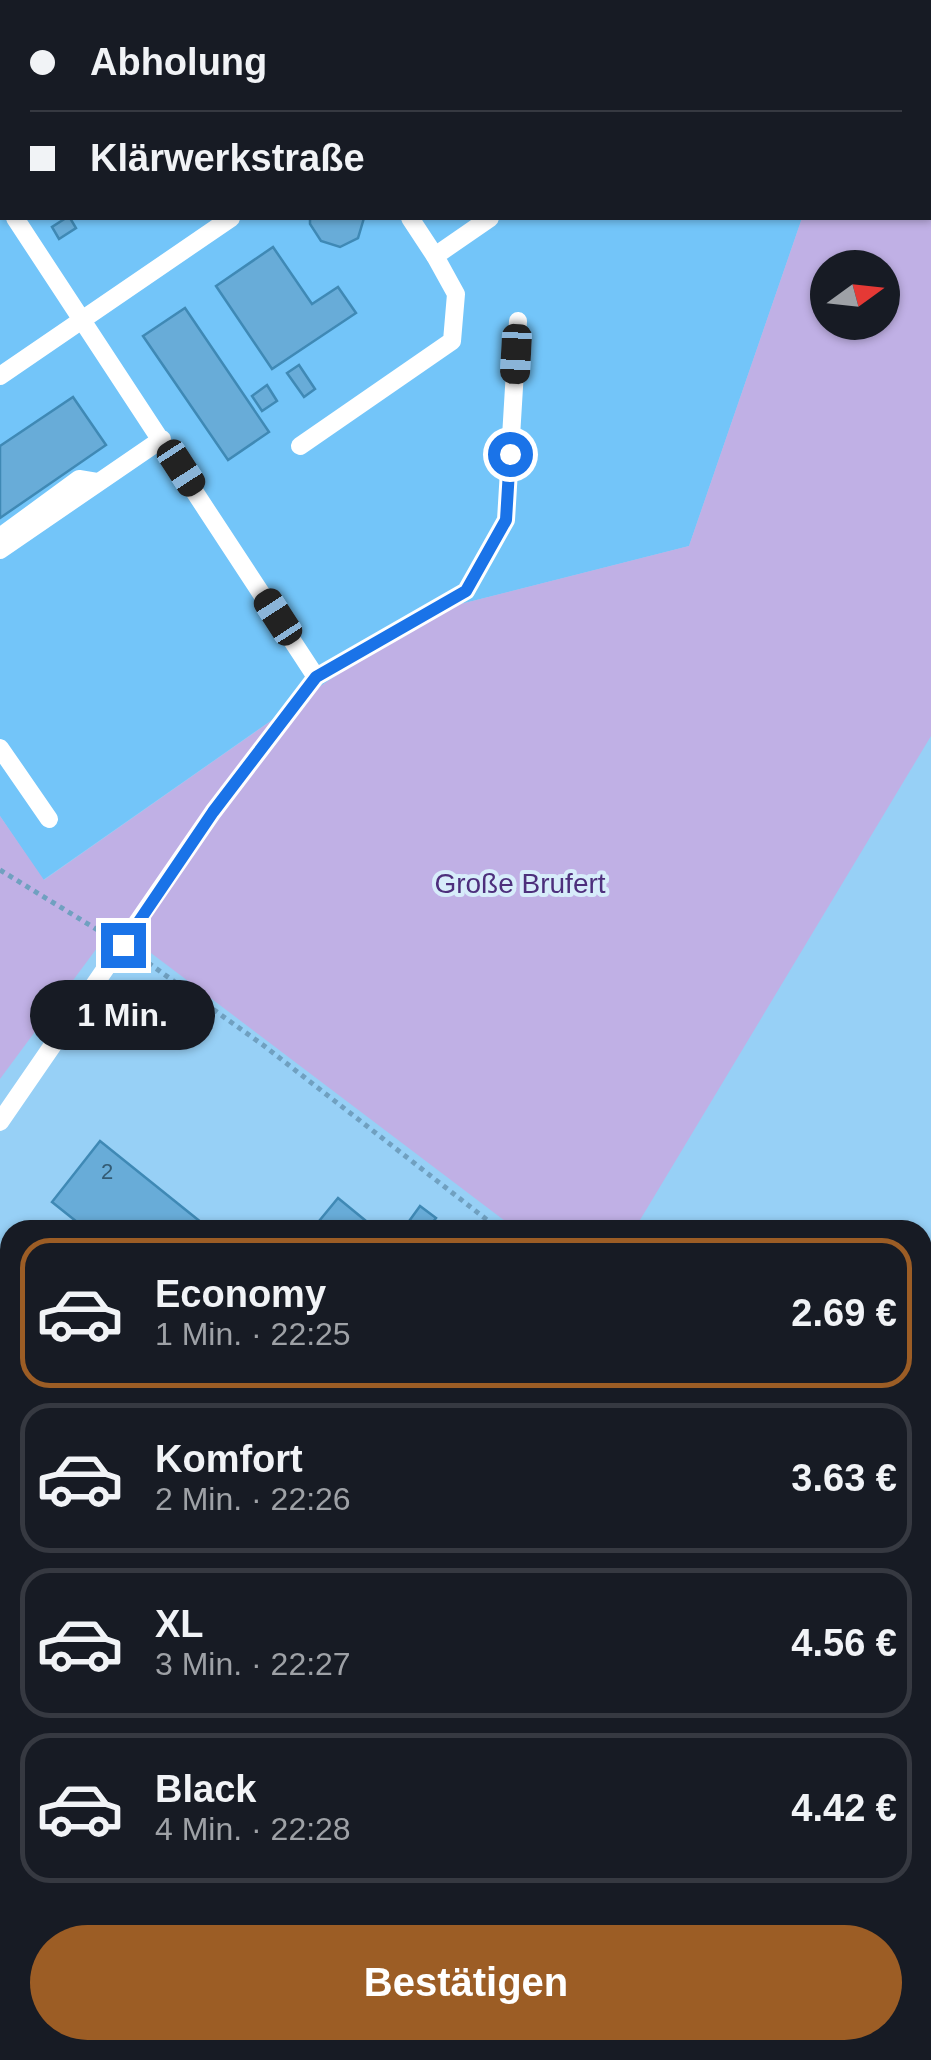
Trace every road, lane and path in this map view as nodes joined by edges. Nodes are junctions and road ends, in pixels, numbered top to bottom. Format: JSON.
{"nodes":[{"id":1,"x":16,"y":220,"type":"edge"},
{"id":2,"x":228,"y":220,"type":"edge"},
{"id":3,"x":411,"y":220,"type":"edge"},
{"id":4,"x":487,"y":220,"type":"edge"},
{"id":5,"x":435,"y":256,"type":"junction"},
{"id":6,"x":83,"y":320,"type":"junction"},
{"id":7,"x":518,"y":322,"type":"dead end"},
{"id":8,"x":0,"y":376,"type":"edge"},
{"id":9,"x":162,"y":438,"type":"junction"},
{"id":10,"x":300,"y":446,"type":"dead end"},
{"id":11,"x":96,"y":482,"type":"junction"},
{"id":12,"x":0,"y":536,"type":"edge"},
{"id":13,"x":0,"y":550,"type":"edge"},
{"id":14,"x":316,"y":677,"type":"junction"},
{"id":15,"x":0,"y":748,"type":"edge"},
{"id":16,"x":49,"y":820,"type":"dead end"},
{"id":17,"x":0,"y":870,"type":"edge"},
{"id":18,"x":123,"y":945,"type":"junction"},
{"id":19,"x":0,"y":1122,"type":"edge"},
{"id":20,"x":487,"y":1220,"type":"edge"}],
"edges":[{"from":1,"to":6,"type":"lane"},
{"from":2,"to":6,"type":"lane"},
{"from":3,"to":5,"type":"lane"},
{"from":4,"to":5,"type":"lane"},
{"from":5,"to":10,"type":"lane"},
{"from":6,"to":8,"type":"lane"},
{"from":6,"to":9,"type":"lane"},
{"from":7,"to":14,"type":"lane"},
{"from":9,"to":11,"type":"lane"},
{"from":9,"to":14,"type":"lane"},
{"from":11,"to":12,"type":"lane"},
{"from":11,"to":13,"type":"lane"},
{"from":14,"to":18,"type":"lane"},
{"from":15,"to":16,"type":"lane"},
{"from":17,"to":18,"type":"path"},
{"from":18,"to":19,"type":"lane"},
{"from":18,"to":20,"type":"path"}]}
